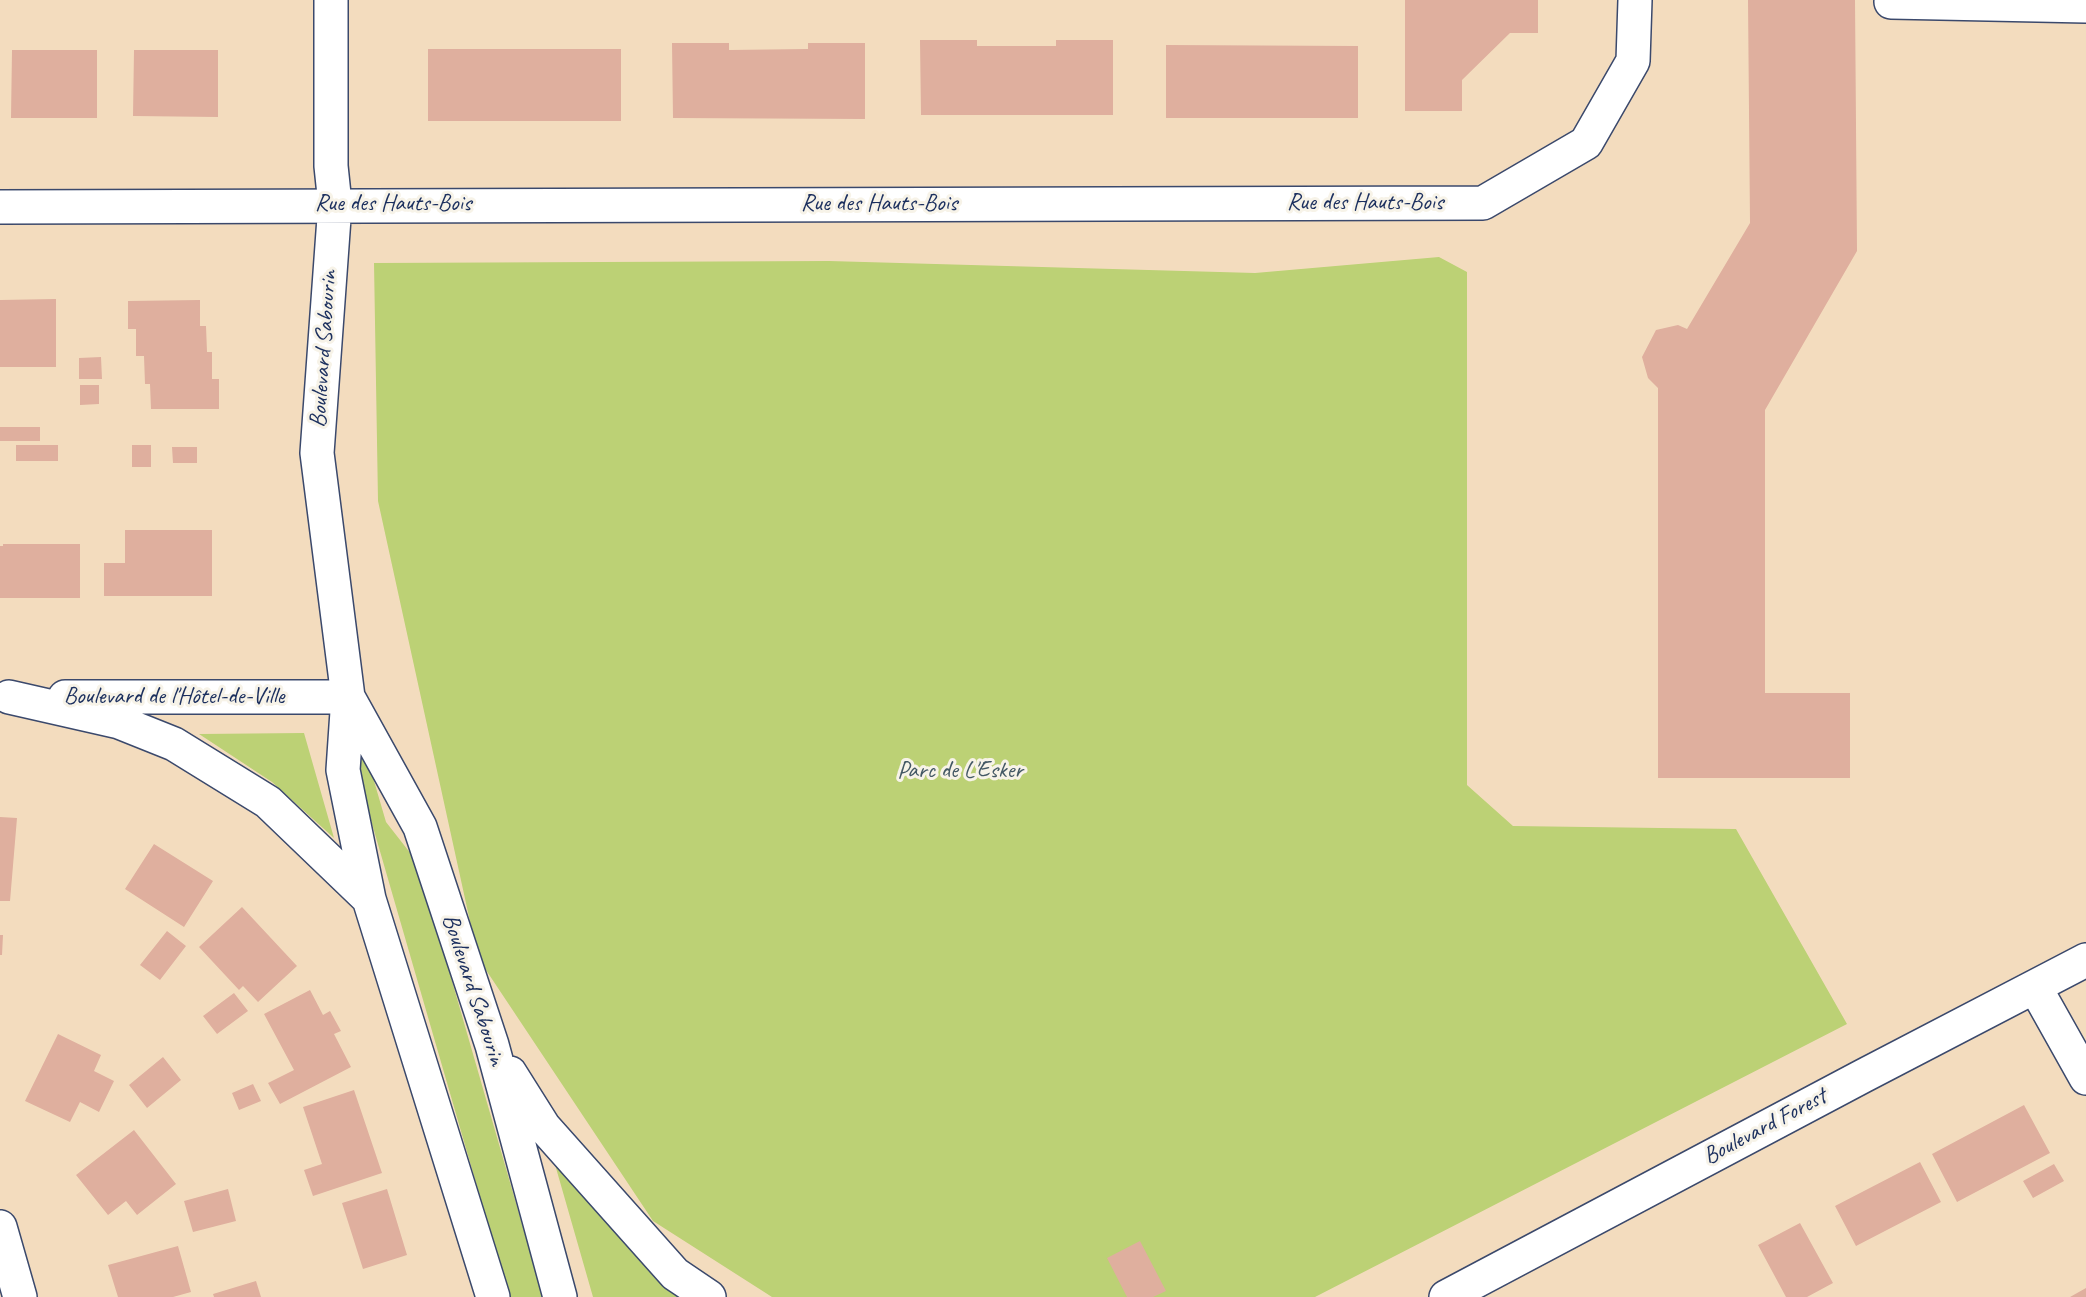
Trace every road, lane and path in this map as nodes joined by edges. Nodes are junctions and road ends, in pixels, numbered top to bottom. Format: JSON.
{"nodes":[{"id":1,"x":331,"y":0,"type":"edge"},
{"id":2,"x":1635,"y":0,"type":"edge"},
{"id":3,"x":1891,"y":2,"type":"dead end"},
{"id":4,"x":2086,"y":6,"type":"edge"},
{"id":5,"x":335,"y":204,"type":"junction"},
{"id":6,"x":0,"y":207,"type":"edge"},
{"id":7,"x":4,"y":697,"type":"edge"},
{"id":8,"x":348,"y":697,"type":"junction"},
{"id":9,"x":369,"y":899,"type":"junction"},
{"id":10,"x":2086,"y":960,"type":"edge"},
{"id":11,"x":2035,"y":987,"type":"junction"},
{"id":12,"x":492,"y":1045,"type":"junction"},
{"id":13,"x":2086,"y":1078,"type":"edge"},
{"id":14,"x":0,"y":1227,"type":"edge"},
{"id":15,"x":20,"y":1297,"type":"edge"},
{"id":16,"x":493,"y":1297,"type":"edge"},
{"id":17,"x":560,"y":1297,"type":"edge"},
{"id":18,"x":709,"y":1297,"type":"edge"},
{"id":19,"x":1446,"y":1297,"type":"edge"}],
"edges":[{"from":1,"to":5,"type":"street","name":"Boulevard Sabourin"},
{"from":2,"to":5,"type":"street","name":"Rue des Hauts-Bois"},
{"from":3,"to":4,"type":"street"},
{"from":5,"to":6,"type":"street","name":"Rue des Hauts-Bois"},
{"from":5,"to":8,"type":"street","name":"Boulevard Sabourin"},
{"from":7,"to":8,"type":"street","name":"Boulevard de l'Hôtel-de-Ville"},
{"from":7,"to":9,"type":"street"},
{"from":8,"to":9,"type":"street","name":"Boulevard Sabourin"},
{"from":8,"to":12,"type":"street","name":"Boulevard Sabourin"},
{"from":9,"to":16,"type":"street","name":"Boulevard Sabourin"},
{"from":10,"to":11,"type":"street","name":"Boulevard Forest"},
{"from":11,"to":13,"type":"street"},
{"from":11,"to":19,"type":"street","name":"Boulevard Forest"},
{"from":12,"to":17,"type":"street","name":"Boulevard Sabourin"},
{"from":12,"to":18,"type":"street"},
{"from":14,"to":15,"type":"street"}]}
